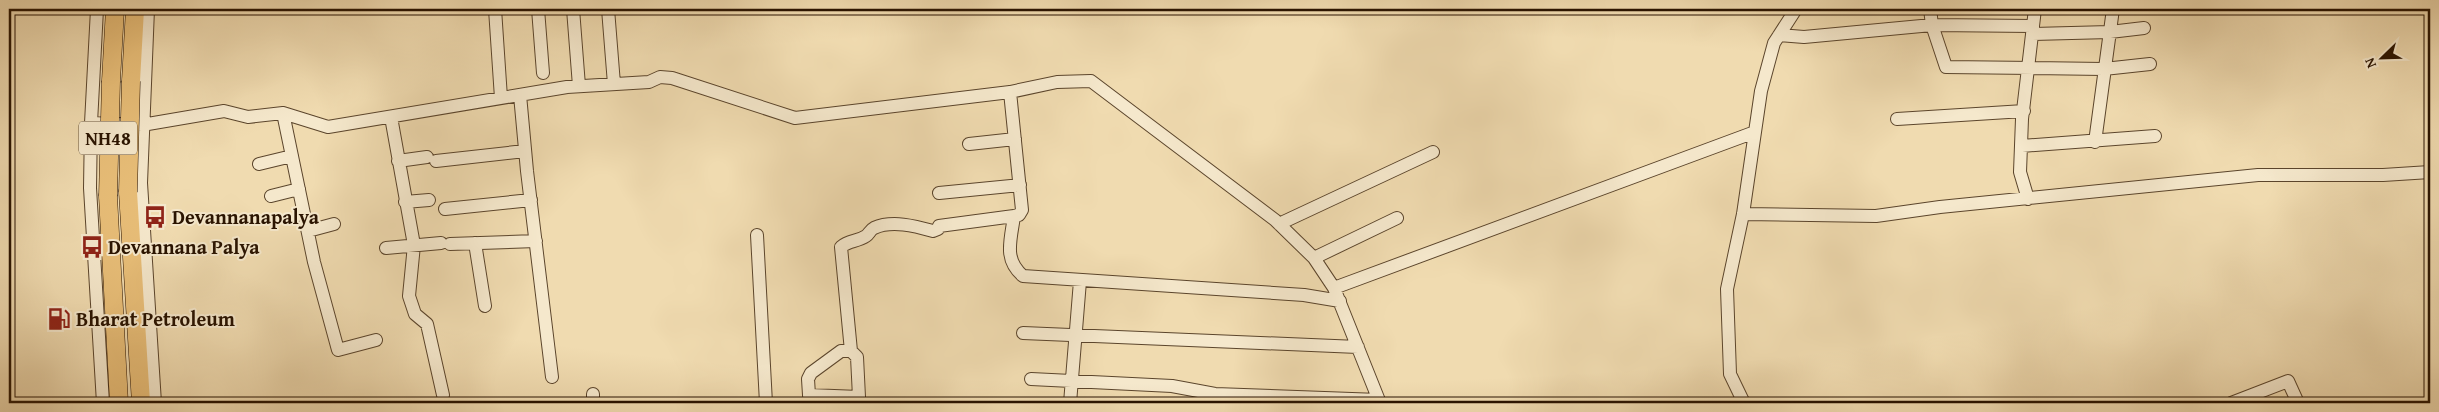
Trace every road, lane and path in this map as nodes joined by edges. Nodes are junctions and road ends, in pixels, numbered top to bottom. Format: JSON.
{"nodes":[{"id":1,"x":97,"y":9,"type":"edge"},
{"id":2,"x":115,"y":9,"type":"edge"},
{"id":3,"x":136,"y":9,"type":"edge"},
{"id":4,"x":148,"y":9,"type":"edge"},
{"id":5,"x":495,"y":9,"type":"edge"},
{"id":6,"x":538,"y":9,"type":"edge"},
{"id":7,"x":573,"y":9,"type":"edge"},
{"id":8,"x":608,"y":9,"type":"edge"},
{"id":9,"x":1796,"y":9,"type":"edge"},
{"id":10,"x":1930,"y":9,"type":"edge"},
{"id":11,"x":2035,"y":9,"type":"edge"},
{"id":12,"x":2113,"y":9,"type":"edge"},
{"id":13,"x":1932,"y":25,"type":"junction"},
{"id":14,"x":2144,"y":28,"type":"dead end"},
{"id":15,"x":2033,"y":30,"type":"junction"},
{"id":16,"x":2110,"y":32,"type":"junction"},
{"id":17,"x":1779,"y":35,"type":"junction"},
{"id":18,"x":2150,"y":64,"type":"dead end"},
{"id":19,"x":2029,"y":67,"type":"junction"},
{"id":20,"x":2104,"y":69,"type":"junction"},
{"id":21,"x":543,"y":73,"type":"dead end"},
{"id":22,"x":614,"y":84,"type":"junction"},
{"id":23,"x":579,"y":86,"type":"junction"},
{"id":24,"x":1010,"y":92,"type":"junction"},
{"id":25,"x":520,"y":95,"type":"junction"},
{"id":26,"x":501,"y":98,"type":"junction"},
{"id":27,"x":2024,"y":110,"type":"junction"},
{"id":28,"x":283,"y":113,"type":"junction"},
{"id":29,"x":391,"y":116,"type":"junction"},
{"id":30,"x":1897,"y":119,"type":"dead end"},
{"id":31,"x":91,"y":123,"type":"junction"},
{"id":32,"x":142,"y":126,"type":"junction"},
{"id":33,"x":1755,"y":132,"type":"junction"},
{"id":34,"x":2155,"y":136,"type":"dead end"},
{"id":35,"x":1015,"y":139,"type":"junction"},
{"id":36,"x":2095,"y":142,"type":"junction"},
{"id":37,"x":969,"y":144,"type":"dead end"},
{"id":38,"x":2022,"y":146,"type":"junction"},
{"id":39,"x":525,"y":151,"type":"junction"},
{"id":40,"x":1433,"y":152,"type":"dead end"},
{"id":41,"x":292,"y":156,"type":"junction"},
{"id":42,"x":398,"y":161,"type":"junction"},
{"id":43,"x":259,"y":164,"type":"dead end"},
{"id":44,"x":2430,"y":172,"type":"edge"},
{"id":45,"x":1020,"y":185,"type":"junction"},
{"id":46,"x":299,"y":189,"type":"junction"},
{"id":47,"x":939,"y":193,"type":"dead end"},
{"id":48,"x":271,"y":196,"type":"dead end"},
{"id":49,"x":2028,"y":199,"type":"junction"},
{"id":50,"x":429,"y":200,"type":"dead end"},
{"id":51,"x":531,"y":200,"type":"junction"},
{"id":52,"x":405,"y":202,"type":"junction"},
{"id":53,"x":445,"y":209,"type":"dead end"},
{"id":54,"x":1743,"y":214,"type":"junction"},
{"id":55,"x":1014,"y":216,"type":"junction"},
{"id":56,"x":1397,"y":218,"type":"dead end"},
{"id":57,"x":334,"y":224,"type":"dead end"},
{"id":58,"x":1279,"y":224,"type":"junction"},
{"id":59,"x":308,"y":231,"type":"junction"},
{"id":60,"x":757,"y":235,"type":"dead end"},
{"id":61,"x":536,"y":241,"type":"junction"},
{"id":62,"x":475,"y":242,"type":"junction"},
{"id":63,"x":414,"y":245,"type":"junction"},
{"id":64,"x":386,"y":248,"type":"dead end"},
{"id":65,"x":1314,"y":258,"type":"junction"},
{"id":66,"x":1080,"y":281,"type":"junction"},
{"id":67,"x":1334,"y":288,"type":"junction"},
{"id":68,"x":1340,"y":301,"type":"junction"},
{"id":69,"x":485,"y":306,"type":"dead end"},
{"id":70,"x":1023,"y":333,"type":"dead end"},
{"id":71,"x":1074,"y":335,"type":"junction"},
{"id":72,"x":376,"y":340,"type":"dead end"},
{"id":73,"x":1358,"y":347,"type":"junction"},
{"id":74,"x":851,"y":350,"type":"junction"},
{"id":75,"x":552,"y":377,"type":"dead end"},
{"id":76,"x":1031,"y":379,"type":"dead end"},
{"id":77,"x":1072,"y":381,"type":"junction"},
{"id":78,"x":443,"y":395,"type":"dead end"},
{"id":79,"x":810,"y":399,"type":"edge"},
{"id":80,"x":1229,"y":399,"type":"edge"},
{"id":81,"x":859,"y":400,"type":"edge"},
{"id":82,"x":1299,"y":401,"type":"edge"},
{"id":83,"x":1379,"y":401,"type":"edge"},
{"id":84,"x":103,"y":403,"type":"edge"},
{"id":85,"x":119,"y":403,"type":"edge"},
{"id":86,"x":141,"y":403,"type":"edge"},
{"id":87,"x":155,"y":403,"type":"edge"},
{"id":88,"x":766,"y":403,"type":"edge"},
{"id":89,"x":1070,"y":403,"type":"edge"},
{"id":90,"x":1744,"y":403,"type":"edge"},
{"id":91,"x":2231,"y":403,"type":"edge"},
{"id":92,"x":2298,"y":403,"type":"edge"}],
"edges":[{"from":1,"to":31,"type":"street"},
{"from":2,"to":85,"type":"highway","number":"NH48","bridge":true},
{"from":3,"to":86,"type":"highway","number":"NH48","bridge":true},
{"from":4,"to":32,"type":"street"},
{"from":5,"to":26,"type":"street"},
{"from":6,"to":21,"type":"street"},
{"from":7,"to":23,"type":"street"},
{"from":8,"to":22,"type":"street"},
{"from":9,"to":17,"type":"street"},
{"from":10,"to":13,"type":"street"},
{"from":11,"to":15,"type":"street"},
{"from":12,"to":16,"type":"street"},
{"from":13,"to":15,"type":"street"},
{"from":13,"to":17,"type":"street"},
{"from":13,"to":19,"type":"street"},
{"from":14,"to":16,"type":"street"},
{"from":15,"to":16,"type":"street"},
{"from":15,"to":19,"type":"street"},
{"from":16,"to":20,"type":"street"},
{"from":17,"to":33,"type":"street"},
{"from":18,"to":20,"type":"street"},
{"from":19,"to":20,"type":"street"},
{"from":19,"to":27,"type":"street"},
{"from":20,"to":36,"type":"street"},
{"from":22,"to":23,"type":"street"},
{"from":22,"to":24,"type":"street"},
{"from":23,"to":25,"type":"street"},
{"from":24,"to":35,"type":"street"},
{"from":24,"to":58,"type":"street"},
{"from":25,"to":26,"type":"street"},
{"from":25,"to":39,"type":"street"},
{"from":26,"to":29,"type":"street"},
{"from":27,"to":30,"type":"street"},
{"from":27,"to":38,"type":"street"},
{"from":28,"to":29,"type":"street"},
{"from":28,"to":32,"type":"street"},
{"from":28,"to":41,"type":"street"},
{"from":29,"to":42,"type":"street"},
{"from":31,"to":32,"type":"street"},
{"from":31,"to":84,"type":"street"},
{"from":32,"to":87,"type":"street"},
{"from":33,"to":54,"type":"street"},
{"from":33,"to":67,"type":"street"},
{"from":34,"to":36,"type":"street"},
{"from":35,"to":37,"type":"street"},
{"from":35,"to":45,"type":"street"},
{"from":36,"to":38,"type":"street"},
{"from":38,"to":49,"type":"street"},
{"from":39,"to":42,"type":"street"},
{"from":39,"to":51,"type":"street"},
{"from":40,"to":58,"type":"street"},
{"from":41,"to":43,"type":"street"},
{"from":41,"to":46,"type":"street"},
{"from":42,"to":52,"type":"street"},
{"from":44,"to":49,"type":"street"},
{"from":45,"to":47,"type":"street"},
{"from":45,"to":55,"type":"street"},
{"from":46,"to":48,"type":"street"},
{"from":46,"to":59,"type":"street"},
{"from":49,"to":54,"type":"street"},
{"from":50,"to":52,"type":"street"},
{"from":51,"to":53,"type":"street"},
{"from":51,"to":61,"type":"street"},
{"from":52,"to":63,"type":"street"},
{"from":54,"to":90,"type":"street"},
{"from":55,"to":66,"type":"street"},
{"from":55,"to":74,"type":"street"},
{"from":56,"to":65,"type":"street"},
{"from":57,"to":59,"type":"street"},
{"from":58,"to":65,"type":"street"},
{"from":59,"to":72,"type":"street"},
{"from":60,"to":88,"type":"street"},
{"from":61,"to":62,"type":"street"},
{"from":61,"to":75,"type":"street"},
{"from":62,"to":63,"type":"street"},
{"from":62,"to":69,"type":"street"},
{"from":63,"to":64,"type":"street"},
{"from":63,"to":78,"type":"street"},
{"from":65,"to":67,"type":"street"},
{"from":66,"to":68,"type":"street"},
{"from":66,"to":71,"type":"street"},
{"from":67,"to":68,"type":"street"},
{"from":68,"to":73,"type":"street"},
{"from":70,"to":71,"type":"street"},
{"from":71,"to":73,"type":"street"},
{"from":71,"to":77,"type":"street"},
{"from":73,"to":83,"type":"street"},
{"from":74,"to":79,"type":"street"},
{"from":74,"to":81,"type":"street"},
{"from":76,"to":77,"type":"street"},
{"from":77,"to":80,"type":"street"},
{"from":77,"to":89,"type":"street"},
{"from":79,"to":81,"type":"street"},
{"from":80,"to":82,"type":"street"},
{"from":82,"to":83,"type":"street"},
{"from":91,"to":92,"type":"street"}]}
